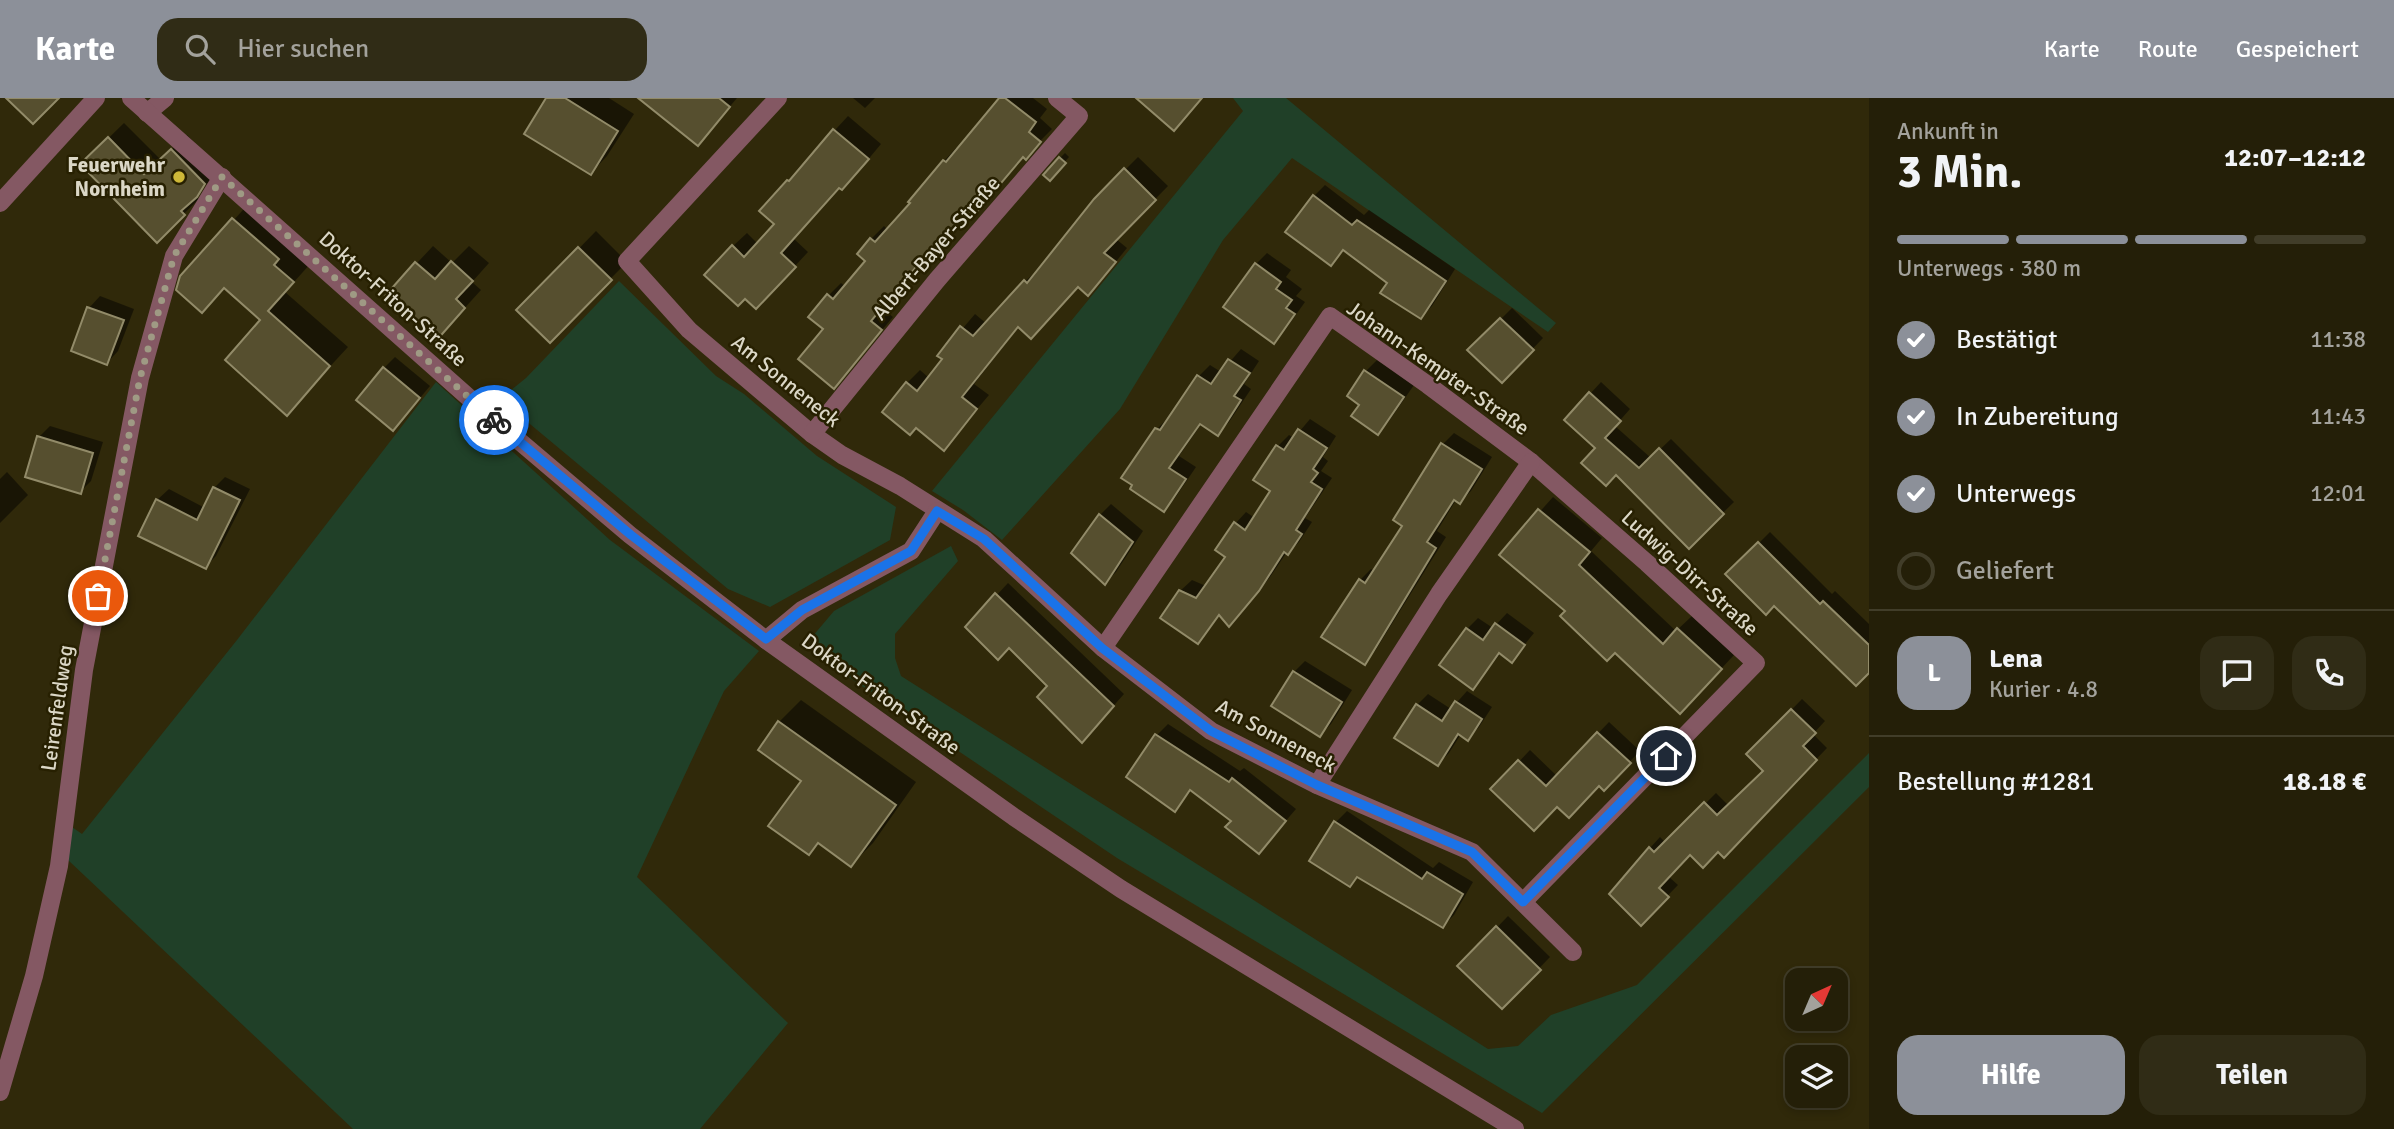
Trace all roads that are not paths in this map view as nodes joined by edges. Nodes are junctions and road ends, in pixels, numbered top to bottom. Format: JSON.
{"nodes":[{"id":1,"x":96,"y":98,"type":"edge"},
{"id":2,"x":131,"y":98,"type":"edge"},
{"id":3,"x":165,"y":98,"type":"edge"},
{"id":4,"x":778,"y":98,"type":"edge"},
{"id":5,"x":1056,"y":98,"type":"edge"},
{"id":6,"x":147,"y":113,"type":"junction"},
{"id":7,"x":222,"y":177,"type":"junction"},
{"id":8,"x":0,"y":203,"type":"edge"},
{"id":9,"x":813,"y":434,"type":"junction"},
{"id":10,"x":1531,"y":462,"type":"junction"},
{"id":11,"x":937,"y":511,"type":"junction"},
{"id":12,"x":766,"y":639,"type":"junction"},
{"id":13,"x":1102,"y":648,"type":"junction"},
{"id":14,"x":1317,"y":785,"type":"junction"},
{"id":15,"x":1523,"y":902,"type":"junction"},
{"id":16,"x":1573,"y":952,"type":"dead end"},
{"id":17,"x":0,"y":1093,"type":"edge"},
{"id":18,"x":1515,"y":1129,"type":"edge"}],
"edges":[{"from":1,"to":8,"type":"street"},
{"from":2,"to":6,"type":"street","name":"Doktor-Friton-Straße"},
{"from":3,"to":6,"type":"street"},
{"from":4,"to":9,"type":"street","name":"Am Sonneneck"},
{"from":5,"to":9,"type":"street","name":"Albert-Bayer-Straße"},
{"from":6,"to":7,"type":"street","name":"Doktor-Friton-Straße"},
{"from":7,"to":12,"type":"street","name":"Doktor-Friton-Straße"},
{"from":7,"to":17,"type":"street","name":"Leirenfeldweg"},
{"from":9,"to":11,"type":"street","name":"Am Sonneneck"},
{"from":10,"to":13,"type":"street","name":"Johann-Kempter-Straße"},
{"from":10,"to":14,"type":"street","name":"Johann-Kempter-Straße"},
{"from":10,"to":15,"type":"street","name":"Ludwig-Dirr-Straße"},
{"from":11,"to":12,"type":"street"},
{"from":11,"to":13,"type":"street","name":"Am Sonneneck"},
{"from":12,"to":18,"type":"street","name":"Doktor-Friton-Straße"},
{"from":13,"to":14,"type":"street","name":"Am Sonneneck"},
{"from":14,"to":15,"type":"street","name":"Am Sonneneck"},
{"from":15,"to":16,"type":"street","name":"Am Sonneneck"}]}
